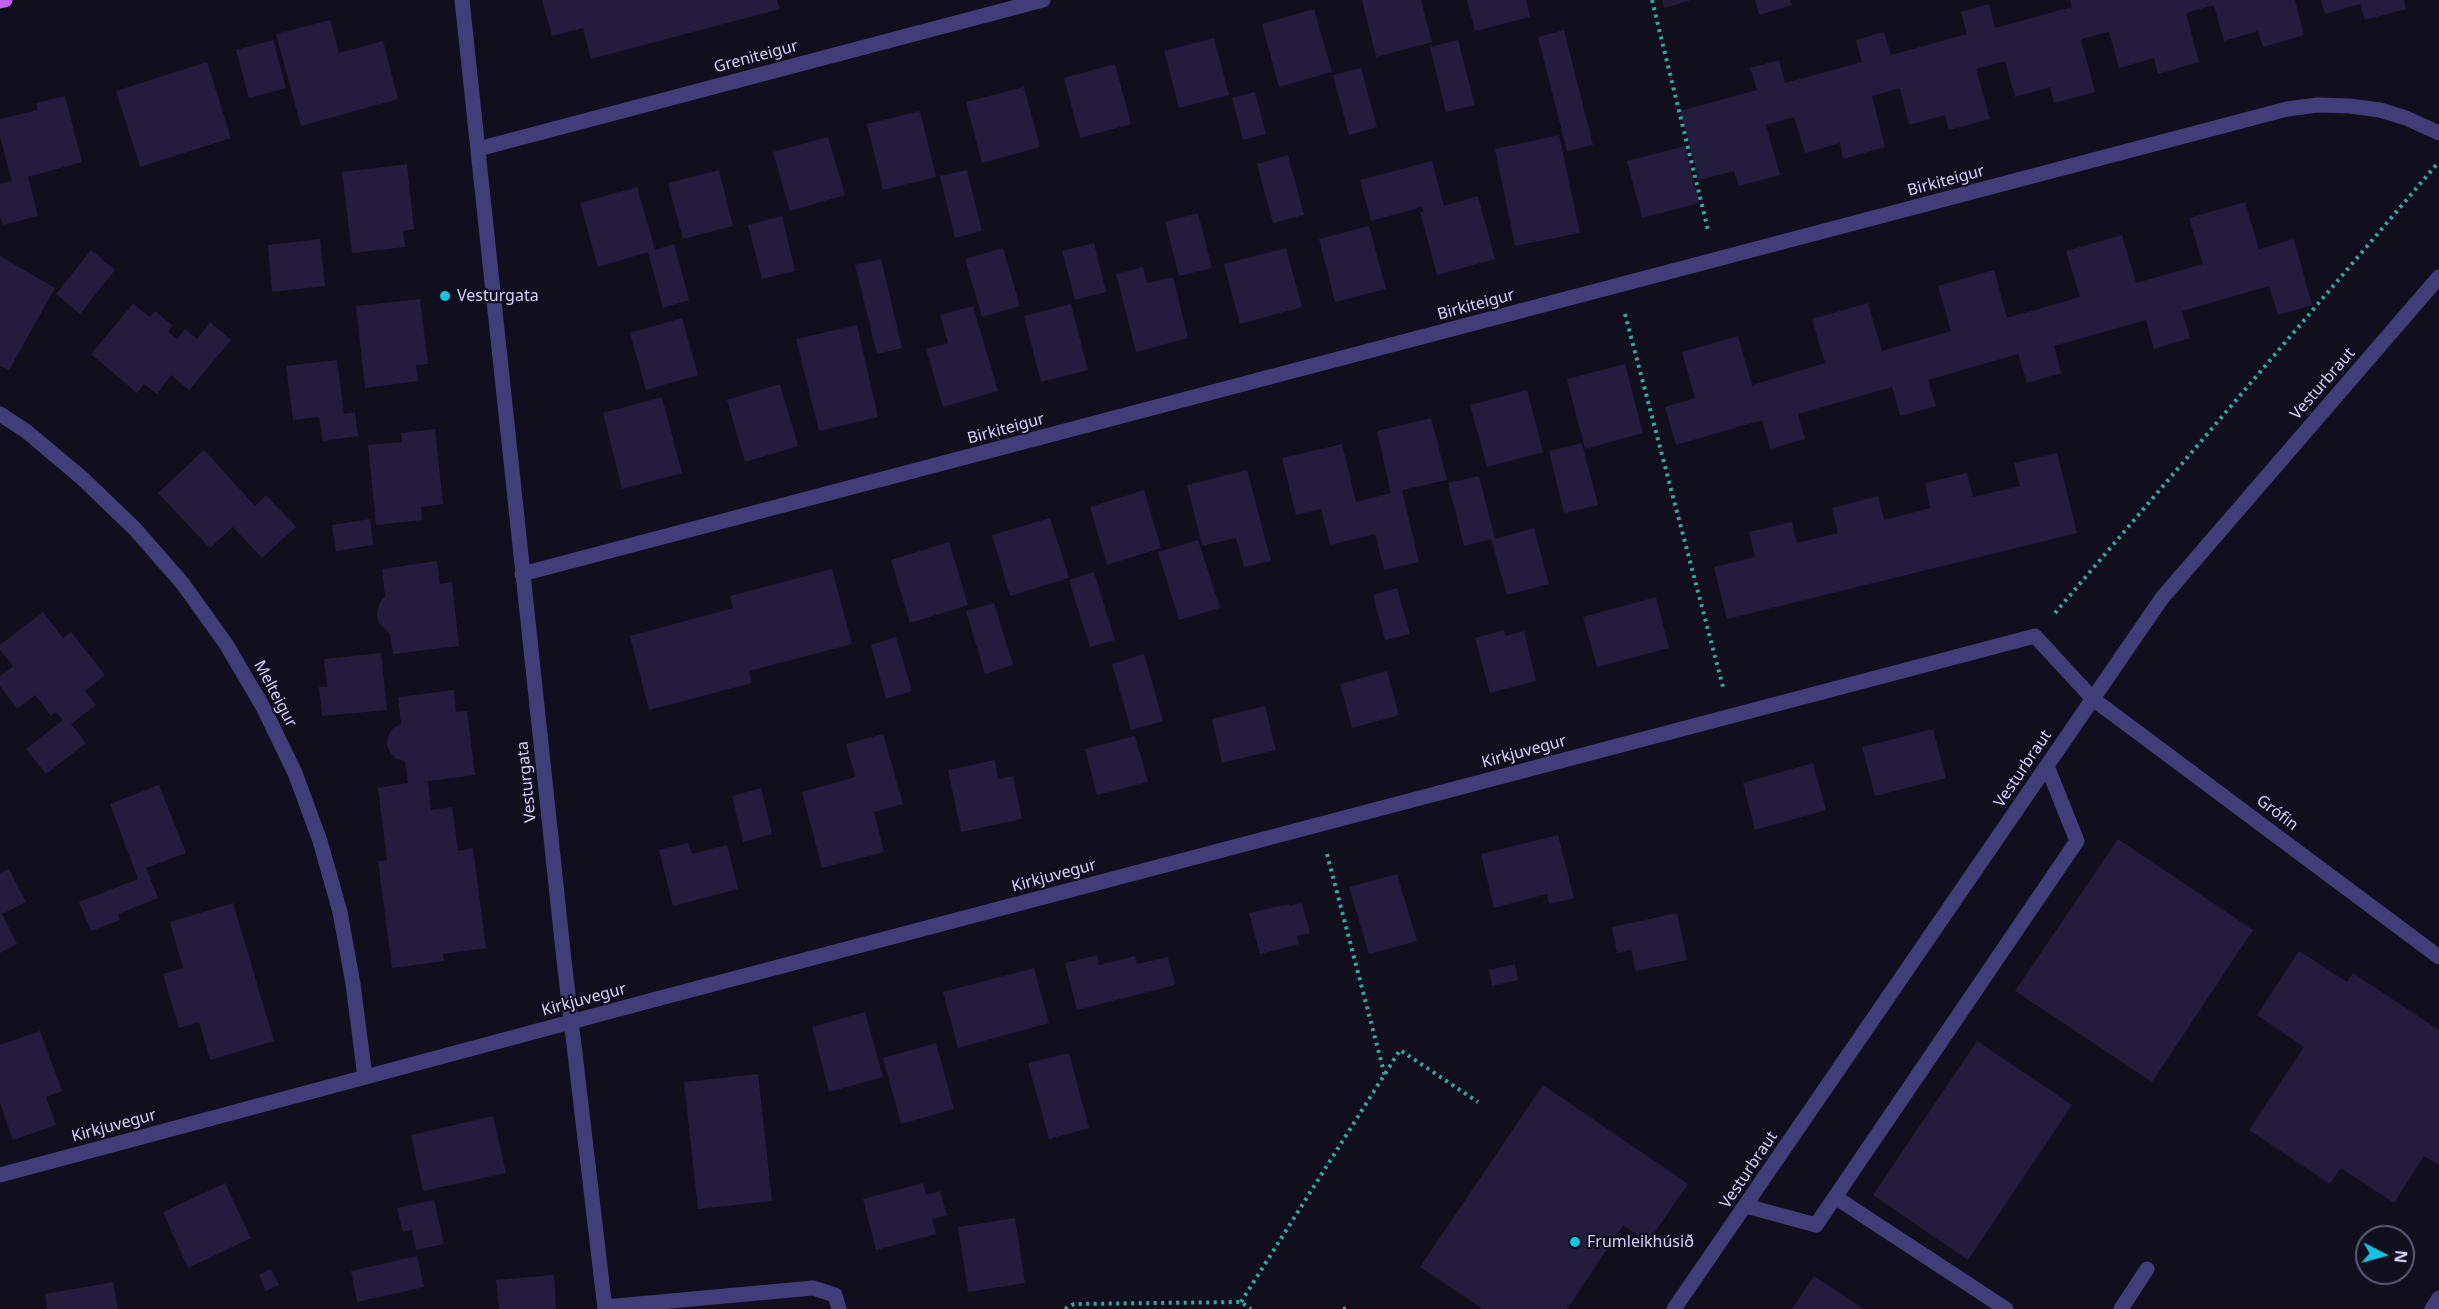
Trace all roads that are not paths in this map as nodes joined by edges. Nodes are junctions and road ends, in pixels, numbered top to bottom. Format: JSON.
{"nodes":[{"id":1,"x":5,"y":0,"type":"edge"},
{"id":2,"x":462,"y":0,"type":"edge"},
{"id":3,"x":1043,"y":0,"type":"edge"},
{"id":4,"x":0,"y":1,"type":"edge"},
{"id":5,"x":2439,"y":133,"type":"edge"},
{"id":6,"x":478,"y":149,"type":"junction"},
{"id":7,"x":2439,"y":277,"type":"edge"},
{"id":8,"x":0,"y":414,"type":"edge"},
{"id":9,"x":522,"y":574,"type":"junction"},
{"id":10,"x":2093,"y":699,"type":"junction"},
{"id":11,"x":2047,"y":766,"type":"junction"},
{"id":12,"x":2439,"y":957,"type":"edge"},
{"id":13,"x":570,"y":1022,"type":"junction"},
{"id":14,"x":365,"y":1077,"type":"junction"},
{"id":15,"x":0,"y":1175,"type":"edge"},
{"id":16,"x":1835,"y":1197,"type":"junction"},
{"id":17,"x":1746,"y":1206,"type":"junction"},
{"id":18,"x":2147,"y":1269,"type":"dead end"},
{"id":19,"x":2439,"y":1298,"type":"edge"},
{"id":20,"x":605,"y":1308,"type":"edge"},
{"id":21,"x":839,"y":1309,"type":"edge"},
{"id":22,"x":1674,"y":1309,"type":"edge"},
{"id":23,"x":2006,"y":1309,"type":"edge"},
{"id":24,"x":2121,"y":1309,"type":"edge"},
{"id":25,"x":2432,"y":1309,"type":"edge"}],
"edges":[{"from":1,"to":4,"type":"main road"},
{"from":2,"to":6,"type":"street","name":"Vesturgata"},
{"from":3,"to":6,"type":"street","name":"Greniteigur"},
{"from":5,"to":9,"type":"street","name":"Birkiteigur"},
{"from":6,"to":9,"type":"street","name":"Vesturgata"},
{"from":7,"to":10,"type":"street","name":"Vesturbraut"},
{"from":8,"to":14,"type":"street","name":"Melteigur"},
{"from":9,"to":13,"type":"street","name":"Vesturgata"},
{"from":10,"to":11,"type":"street","name":"Vesturbraut"},
{"from":10,"to":12,"type":"street","name":"Grófin"},
{"from":10,"to":13,"type":"street","name":"Kirkjuvegur"},
{"from":11,"to":16,"type":"street"},
{"from":11,"to":17,"type":"street","name":"Vesturbraut"},
{"from":13,"to":14,"type":"street","name":"Kirkjuvegur"},
{"from":13,"to":20,"type":"street","name":"Vesturgata"},
{"from":14,"to":15,"type":"street","name":"Kirkjuvegur"},
{"from":16,"to":17,"type":"street"},
{"from":16,"to":23,"type":"street"},
{"from":17,"to":22,"type":"street","name":"Vesturbraut"},
{"from":18,"to":24,"type":"street"},
{"from":19,"to":25,"type":"street"},
{"from":20,"to":21,"type":"street"}]}
